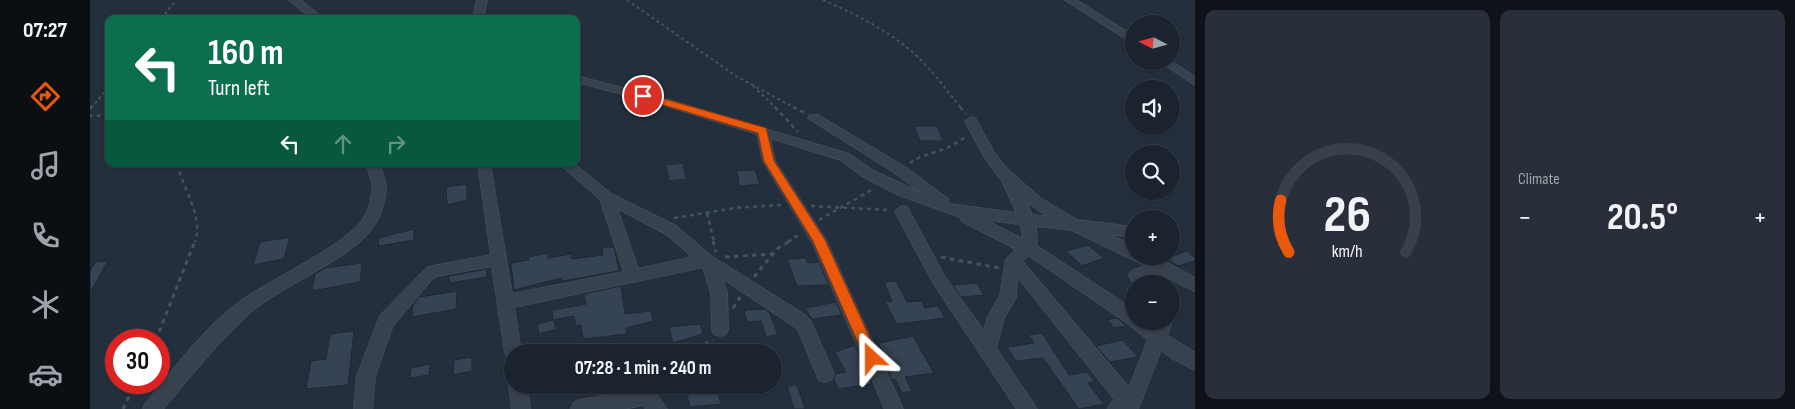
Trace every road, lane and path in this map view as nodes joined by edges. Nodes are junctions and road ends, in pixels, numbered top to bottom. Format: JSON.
{"nodes":[{"id":1,"x":176,"y":0,"type":"edge"},
{"id":2,"x":294,"y":0,"type":"edge"},
{"id":3,"x":482,"y":0,"type":"edge"},
{"id":4,"x":627,"y":0,"type":"edge"},
{"id":5,"x":823,"y":0,"type":"edge"},
{"id":6,"x":1070,"y":0,"type":"edge"},
{"id":7,"x":164,"y":15,"type":"edge"},
{"id":8,"x":314,"y":15,"type":"edge"},
{"id":9,"x":479,"y":15,"type":"edge"},
{"id":10,"x":1125,"y":36,"type":"edge"},
{"id":11,"x":1177,"y":70,"type":"edge"},
{"id":12,"x":580,"y":80,"type":"edge"},
{"id":13,"x":1195,"y":82,"type":"edge"},
{"id":14,"x":750,"y":83,"type":"junction"},
{"id":15,"x":105,"y":92,"type":"edge"},
{"id":16,"x":90,"y":109,"type":"edge"},
{"id":17,"x":90,"y":114,"type":"edge"},
{"id":18,"x":105,"y":115,"type":"edge"},
{"id":19,"x":814,"y":118,"type":"joint"},
{"id":20,"x":971,"y":121,"type":"joint"},
{"id":21,"x":762,"y":131,"type":"junction"},
{"id":22,"x":819,"y":148,"type":"junction"},
{"id":23,"x":179,"y":167,"type":"edge"},
{"id":24,"x":374,"y":167,"type":"edge"},
{"id":25,"x":484,"y":167,"type":"edge"},
{"id":26,"x":570,"y":167,"type":"edge"},
{"id":27,"x":1008,"y":177,"type":"junction"},
{"id":28,"x":606,"y":197,"type":"junction"},
{"id":29,"x":799,"y":206,"type":"junction"},
{"id":30,"x":902,"y":211,"type":"joint"},
{"id":31,"x":954,"y":211,"type":"junction"},
{"id":32,"x":707,"y":213,"type":"junction"},
{"id":33,"x":656,"y":221,"type":"junction"},
{"id":34,"x":1028,"y":221,"type":"junction"},
{"id":35,"x":1080,"y":227,"type":"junction"},
{"id":36,"x":1125,"y":231,"type":"edge"},
{"id":37,"x":1028,"y":248,"type":"junction"},
{"id":38,"x":1125,"y":249,"type":"edge"},
{"id":39,"x":773,"y":254,"type":"dead end"},
{"id":40,"x":924,"y":254,"type":"junction"},
{"id":41,"x":498,"y":259,"type":"junction"},
{"id":42,"x":708,"y":261,"type":"junction"},
{"id":43,"x":1011,"y":265,"type":"junction"},
{"id":44,"x":1158,"y":265,"type":"edge"},
{"id":45,"x":1162,"y":267,"type":"junction"},
{"id":46,"x":1136,"y":275,"type":"edge"},
{"id":47,"x":633,"y":276,"type":"junction"},
{"id":48,"x":1195,"y":284,"type":"edge"},
{"id":49,"x":505,"y":302,"type":"junction"},
{"id":50,"x":1125,"y":313,"type":"edge"},
{"id":51,"x":160,"y":329,"type":"edge"},
{"id":52,"x":720,"y":329,"type":"dead end"},
{"id":53,"x":1147,"y":330,"type":"edge"},
{"id":54,"x":1160,"y":330,"type":"edge"},
{"id":55,"x":1157,"y":338,"type":"junction"},
{"id":56,"x":512,"y":344,"type":"edge"},
{"id":57,"x":987,"y":349,"type":"junction"},
{"id":58,"x":1195,"y":362,"type":"edge"},
{"id":59,"x":826,"y":374,"type":"dead end"},
{"id":60,"x":131,"y":394,"type":"edge"},
{"id":61,"x":519,"y":394,"type":"edge"},
{"id":62,"x":1124,"y":407,"type":"edge"},
{"id":63,"x":124,"y":409,"type":"edge"},
{"id":64,"x":152,"y":409,"type":"edge"},
{"id":65,"x":364,"y":409,"type":"edge"},
{"id":66,"x":521,"y":409,"type":"edge"},
{"id":67,"x":580,"y":409,"type":"edge"},
{"id":68,"x":658,"y":409,"type":"edge"},
{"id":69,"x":894,"y":409,"type":"edge"},
{"id":70,"x":1028,"y":409,"type":"edge"}],
"edges":[{"from":1,"to":7,"type":"path"},
{"from":2,"to":8,"type":"street"},
{"from":3,"to":9,"type":"street"},
{"from":4,"to":14,"type":"path"},
{"from":5,"to":20,"type":"path"},
{"from":6,"to":10,"type":"street"},
{"from":11,"to":13,"type":"street"},
{"from":12,"to":21,"type":"street"},
{"from":14,"to":19,"type":"path"},
{"from":14,"to":22,"type":"path"},
{"from":15,"to":16,"type":"path"},
{"from":17,"to":18,"type":"path"},
{"from":19,"to":31,"type":"street"},
{"from":20,"to":27,"type":"street"},
{"from":21,"to":22,"type":"street"},
{"from":21,"to":29,"type":"street"},
{"from":22,"to":31,"type":"street"},
{"from":23,"to":51,"type":"path"},
{"from":24,"to":64,"type":"street"},
{"from":25,"to":41,"type":"street"},
{"from":26,"to":28,"type":"street"},
{"from":27,"to":34,"type":"street"},
{"from":27,"to":35,"type":"street"},
{"from":28,"to":33,"type":"street"},
{"from":28,"to":47,"type":"street"},
{"from":29,"to":30,"type":"path"},
{"from":29,"to":32,"type":"path"},
{"from":29,"to":69,"type":"street"},
{"from":30,"to":40,"type":"street"},
{"from":31,"to":34,"type":"street"},
{"from":31,"to":37,"type":"street"},
{"from":32,"to":33,"type":"path"},
{"from":32,"to":39,"type":"path"},
{"from":33,"to":42,"type":"street"},
{"from":34,"to":35,"type":"street"},
{"from":34,"to":37,"type":"street"},
{"from":35,"to":36,"type":"street"},
{"from":35,"to":38,"type":"street"},
{"from":37,"to":43,"type":"street"},
{"from":37,"to":50,"type":"street"},
{"from":40,"to":43,"type":"path"},
{"from":40,"to":57,"type":"street"},
{"from":41,"to":49,"type":"street"},
{"from":41,"to":65,"type":"street"},
{"from":42,"to":47,"type":"street"},
{"from":42,"to":52,"type":"street"},
{"from":42,"to":59,"type":"street"},
{"from":43,"to":57,"type":"street"},
{"from":43,"to":62,"type":"street"},
{"from":44,"to":45,"type":"street"},
{"from":45,"to":46,"type":"street"},
{"from":45,"to":48,"type":"street"},
{"from":47,"to":49,"type":"street"},
{"from":49,"to":56,"type":"street"},
{"from":53,"to":55,"type":"street"},
{"from":54,"to":55,"type":"street"},
{"from":55,"to":58,"type":"street"},
{"from":55,"to":62,"type":"street"},
{"from":57,"to":70,"type":"street"},
{"from":60,"to":63,"type":"path"},
{"from":61,"to":66,"type":"street"},
{"from":67,"to":68,"type":"street"}]}
